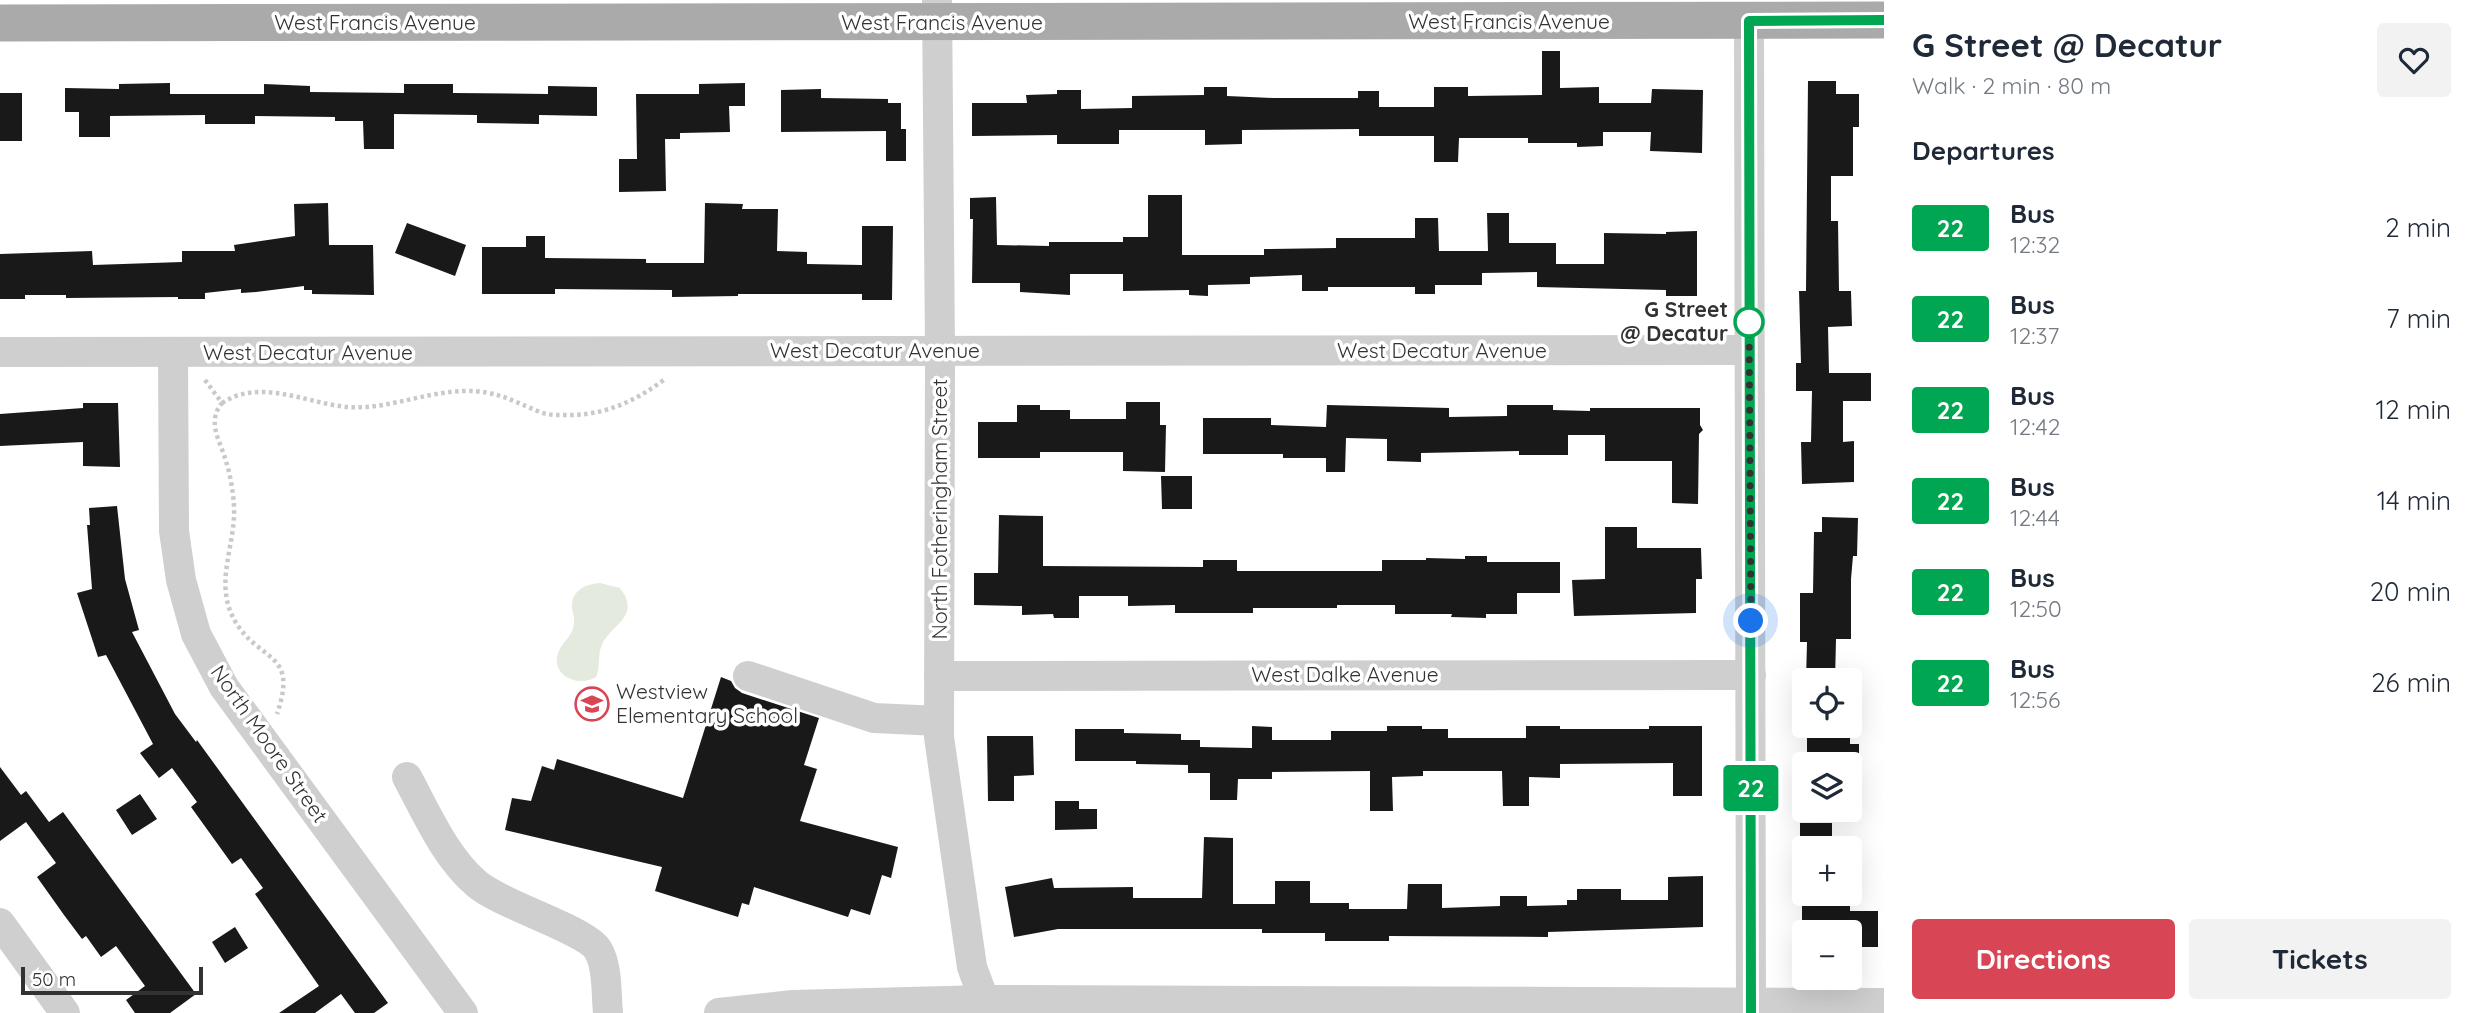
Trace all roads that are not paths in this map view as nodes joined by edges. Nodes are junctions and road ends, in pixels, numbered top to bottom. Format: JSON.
{"nodes":[{"id":1,"x":938,"y":12,"type":"edge"},
{"id":2,"x":1884,"y":20,"type":"edge"},
{"id":3,"x":1749,"y":21,"type":"junction"},
{"id":4,"x":0,"y":23,"type":"edge"},
{"id":5,"x":940,"y":351,"type":"junction"},
{"id":6,"x":1749,"y":351,"type":"junction"},
{"id":7,"x":0,"y":352,"type":"edge"},
{"id":8,"x":173,"y":353,"type":"junction"},
{"id":9,"x":1751,"y":675,"type":"junction"},
{"id":10,"x":748,"y":676,"type":"dead end"},
{"id":11,"x":939,"y":676,"type":"junction"},
{"id":12,"x":939,"y":721,"type":"junction"},
{"id":13,"x":407,"y":777,"type":"dead end"},
{"id":14,"x":0,"y":923,"type":"edge"},
{"id":15,"x":1884,"y":1003,"type":"edge"},
{"id":16,"x":987,"y":1007,"type":"edge"},
{"id":17,"x":1603,"y":1008,"type":"edge"},
{"id":18,"x":1637,"y":1008,"type":"edge"},
{"id":19,"x":1751,"y":1008,"type":"edge"},
{"id":20,"x":65,"y":1013,"type":"edge"},
{"id":21,"x":463,"y":1013,"type":"edge"},
{"id":22,"x":608,"y":1013,"type":"edge"},
{"id":23,"x":719,"y":1013,"type":"edge"}],
"edges":[{"from":1,"to":3,"type":"main road","name":"West Francis Avenue"},
{"from":1,"to":4,"type":"main road","name":"West Francis Avenue"},
{"from":1,"to":5,"type":"street","name":"North Fotheringham Street"},
{"from":2,"to":3,"type":"main road","name":"West Francis Avenue"},
{"from":3,"to":6,"type":"street"},
{"from":5,"to":6,"type":"street","name":"West Decatur Avenue"},
{"from":5,"to":8,"type":"street","name":"West Decatur Avenue"},
{"from":5,"to":11,"type":"street","name":"North Fotheringham Street"},
{"from":6,"to":9,"type":"street"},
{"from":7,"to":8,"type":"street","name":"West Decatur Avenue"},
{"from":8,"to":21,"type":"street","name":"North Moore Street"},
{"from":9,"to":11,"type":"street","name":"West Dalke Avenue"},
{"from":9,"to":19,"type":"street"},
{"from":10,"to":12,"type":"street"},
{"from":11,"to":12,"type":"street","name":"North Fotheringham Street"},
{"from":12,"to":16,"type":"street","name":"North Fotheringham Street"},
{"from":13,"to":22,"type":"street"},
{"from":14,"to":20,"type":"street"},
{"from":15,"to":19,"type":"street"},
{"from":16,"to":17,"type":"street"},
{"from":16,"to":23,"type":"street"},
{"from":17,"to":18,"type":"street"},
{"from":18,"to":19,"type":"street"}]}
